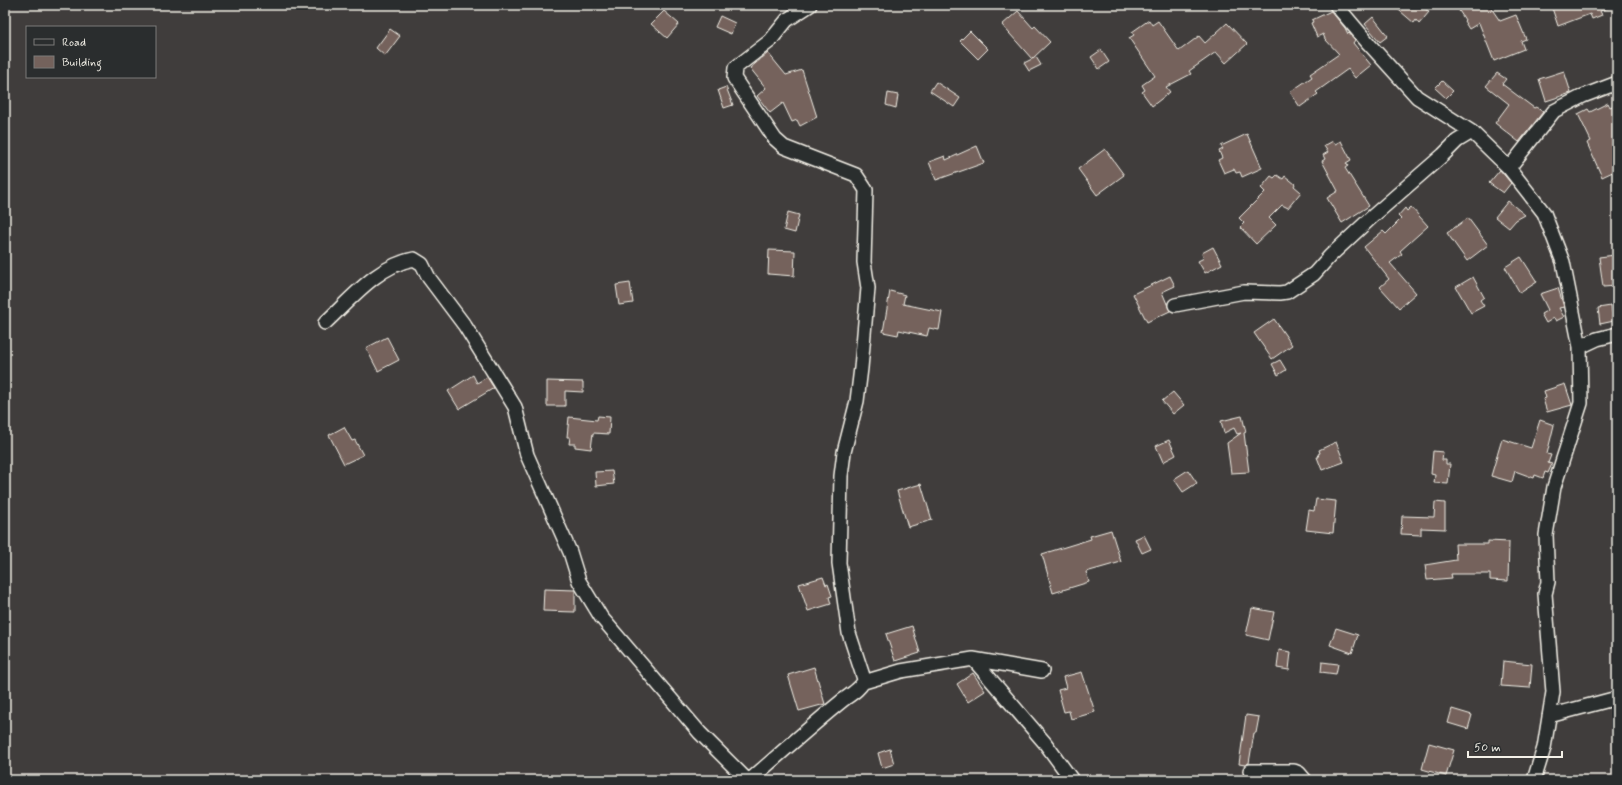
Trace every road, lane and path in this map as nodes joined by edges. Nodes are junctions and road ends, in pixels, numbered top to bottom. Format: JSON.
{"nodes":[{"id":1,"x":810,"y":5,"type":"edge"},
{"id":2,"x":1336,"y":5,"type":"edge"},
{"id":3,"x":1614,"y":88,"type":"edge"},
{"id":4,"x":1472,"y":132,"type":"junction"},
{"id":5,"x":1509,"y":168,"type":"junction"},
{"id":6,"x":1175,"y":305,"type":"dead end"},
{"id":7,"x":325,"y":322,"type":"dead end"},
{"id":8,"x":1617,"y":334,"type":"edge"},
{"id":9,"x":1580,"y":347,"type":"junction"},
{"id":10,"x":973,"y":659,"type":"junction"},
{"id":11,"x":1042,"y":671,"type":"dead end"},
{"id":12,"x":864,"y":682,"type":"junction"},
{"id":13,"x":1617,"y":698,"type":"edge"},
{"id":14,"x":1549,"y":716,"type":"junction"},
{"id":15,"x":1250,"y":771,"type":"dead end"},
{"id":16,"x":749,"y":780,"type":"edge"},
{"id":17,"x":1072,"y":780,"type":"edge"},
{"id":18,"x":1305,"y":780,"type":"edge"},
{"id":19,"x":1534,"y":780,"type":"edge"}],
"edges":[{"from":1,"to":12,"type":"street"},
{"from":2,"to":4,"type":"street"},
{"from":3,"to":5,"type":"street"},
{"from":4,"to":5,"type":"street"},
{"from":4,"to":6,"type":"street"},
{"from":5,"to":9,"type":"street"},
{"from":7,"to":16,"type":"street"},
{"from":8,"to":9,"type":"street"},
{"from":9,"to":14,"type":"street"},
{"from":10,"to":11,"type":"street"},
{"from":10,"to":12,"type":"street"},
{"from":10,"to":17,"type":"street"},
{"from":12,"to":16,"type":"street"},
{"from":13,"to":14,"type":"street"},
{"from":14,"to":19,"type":"street"},
{"from":15,"to":18,"type":"street"}]}
